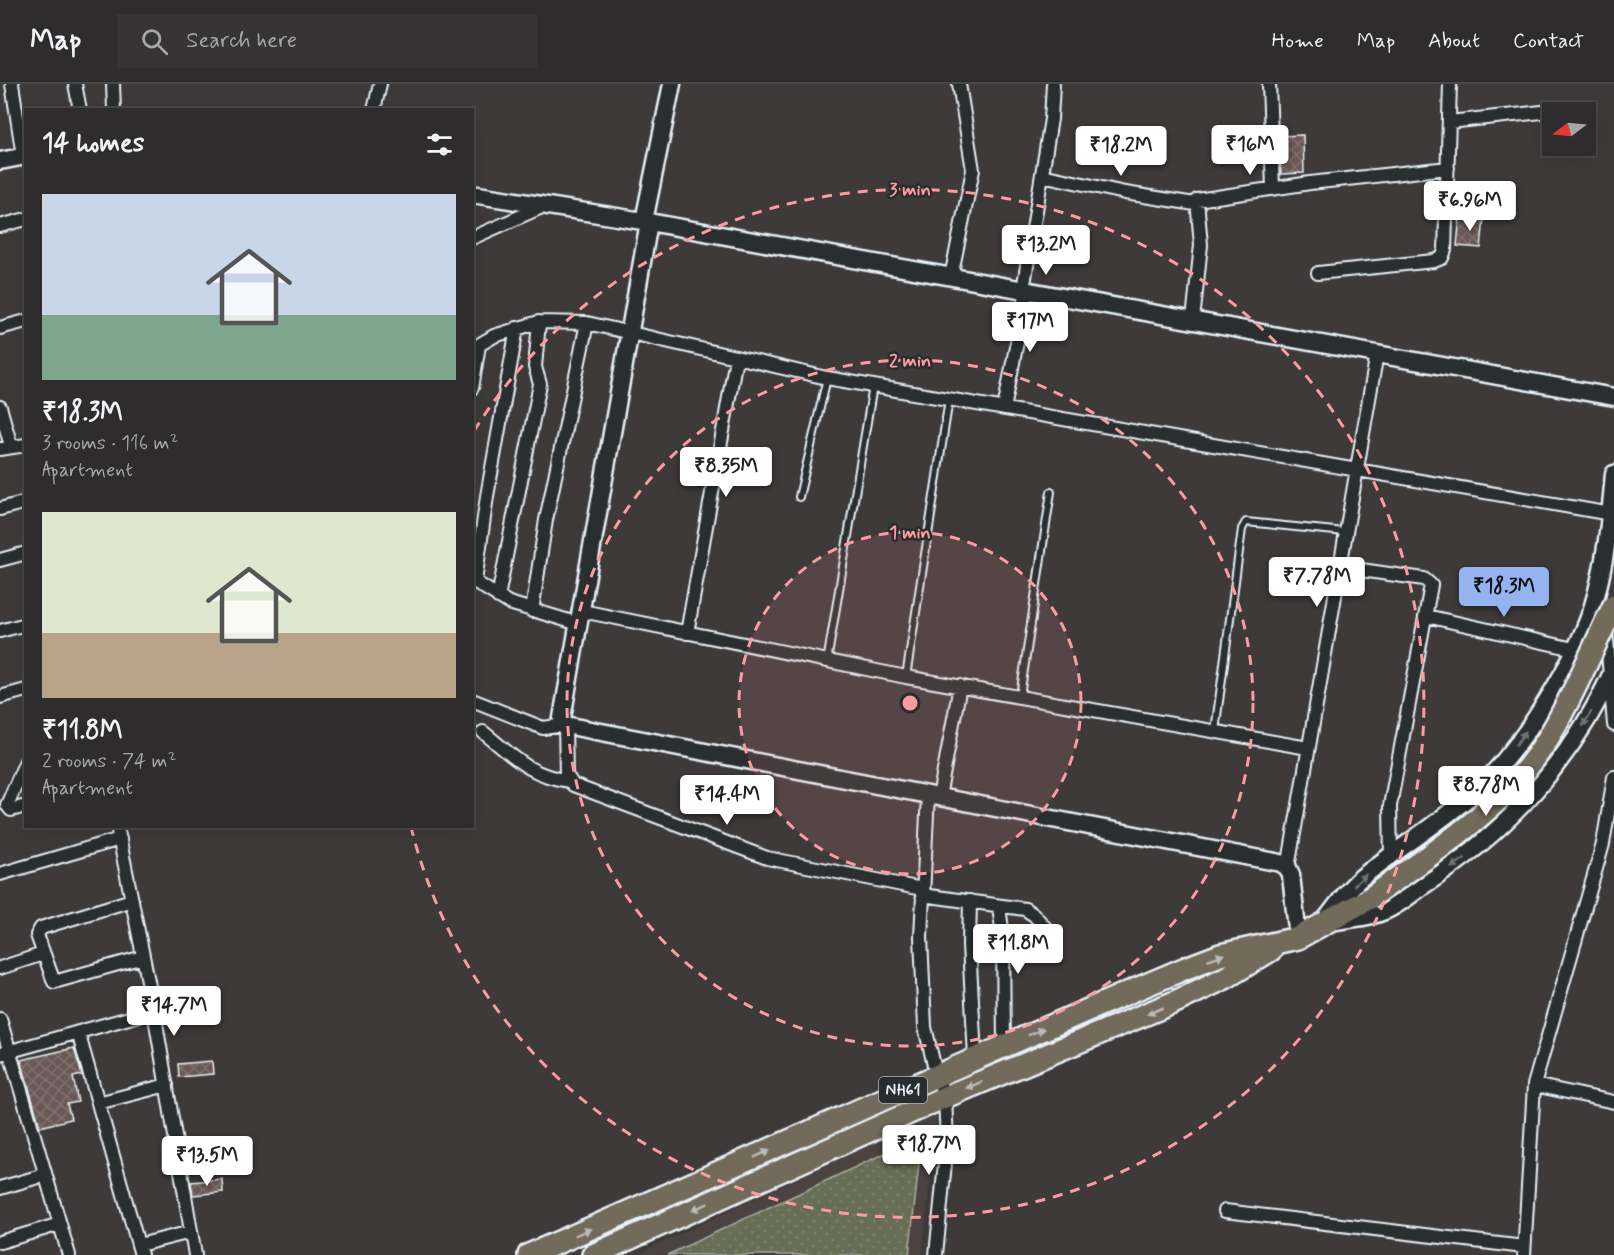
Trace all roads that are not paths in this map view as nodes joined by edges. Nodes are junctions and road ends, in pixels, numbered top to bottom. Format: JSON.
{"nodes":[{"id":1,"x":12,"y":84,"type":"edge"},
{"id":2,"x":75,"y":84,"type":"edge"},
{"id":3,"x":112,"y":84,"type":"edge"},
{"id":4,"x":380,"y":84,"type":"edge"},
{"id":5,"x":672,"y":84,"type":"edge"},
{"id":6,"x":959,"y":84,"type":"edge"},
{"id":7,"x":1053,"y":84,"type":"edge"},
{"id":8,"x":1269,"y":84,"type":"edge"},
{"id":9,"x":1450,"y":84,"type":"edge"},
{"id":10,"x":80,"y":108,"type":"edge"},
{"id":11,"x":114,"y":108,"type":"edge"},
{"id":12,"x":374,"y":108,"type":"edge"},
{"id":13,"x":1542,"y":112,"type":"dead end"},
{"id":14,"x":1449,"y":122,"type":"junction"},
{"id":15,"x":24,"y":156,"type":"edge"},
{"id":16,"x":0,"y":161,"type":"edge"},
{"id":17,"x":1448,"y":168,"type":"junction"},
{"id":18,"x":1042,"y":174,"type":"junction"},
{"id":19,"x":1273,"y":188,"type":"junction"},
{"id":20,"x":474,"y":194,"type":"edge"},
{"id":21,"x":1195,"y":204,"type":"junction"},
{"id":22,"x":545,"y":206,"type":"junction"},
{"id":23,"x":24,"y":219,"type":"edge"},
{"id":24,"x":646,"y":222,"type":"junction"},
{"id":25,"x":0,"y":225,"type":"edge"},
{"id":26,"x":474,"y":237,"type":"edge"},
{"id":27,"x":1318,"y":273,"type":"dead end"},
{"id":28,"x":951,"y":277,"type":"junction"},
{"id":29,"x":1025,"y":290,"type":"junction"},
{"id":30,"x":1193,"y":320,"type":"junction"},
{"id":31,"x":24,"y":322,"type":"edge"},
{"id":32,"x":539,"y":322,"type":"junction"},
{"id":33,"x":587,"y":323,"type":"junction"},
{"id":34,"x":517,"y":327,"type":"junction"},
{"id":35,"x":0,"y":328,"type":"edge"},
{"id":36,"x":629,"y":333,"type":"junction"},
{"id":37,"x":476,"y":347,"type":"edge"},
{"id":38,"x":1377,"y":353,"type":"junction"},
{"id":39,"x":736,"y":358,"type":"junction"},
{"id":40,"x":474,"y":368,"type":"edge"},
{"id":41,"x":827,"y":378,"type":"junction"},
{"id":42,"x":873,"y":386,"type":"junction"},
{"id":43,"x":1614,"y":397,"type":"edge"},
{"id":44,"x":949,"y":399,"type":"junction"},
{"id":45,"x":0,"y":407,"type":"edge"},
{"id":46,"x":1004,"y":409,"type":"junction"},
{"id":47,"x":24,"y":445,"type":"edge"},
{"id":48,"x":5,"y":448,"type":"edge"},
{"id":49,"x":1356,"y":471,"type":"junction"},
{"id":50,"x":1614,"y":474,"type":"edge"},
{"id":51,"x":1051,"y":492,"type":"dead end"},
{"id":52,"x":798,"y":497,"type":"dead end"},
{"id":53,"x":24,"y":502,"type":"edge"},
{"id":54,"x":0,"y":508,"type":"edge"},
{"id":55,"x":1611,"y":514,"type":"junction"},
{"id":56,"x":1346,"y":532,"type":"junction"},
{"id":57,"x":24,"y":554,"type":"edge"},
{"id":58,"x":0,"y":560,"type":"edge"},
{"id":59,"x":1340,"y":567,"type":"junction"},
{"id":60,"x":1601,"y":574,"type":"junction"},
{"id":61,"x":474,"y":581,"type":"edge"},
{"id":62,"x":498,"y":597,"type":"junction"},
{"id":63,"x":1614,"y":605,"type":"edge"},
{"id":64,"x":532,"y":611,"type":"junction"},
{"id":65,"x":1426,"y":616,"type":"junction"},
{"id":66,"x":580,"y":617,"type":"junction"},
{"id":67,"x":24,"y":625,"type":"edge"},
{"id":68,"x":0,"y":631,"type":"edge"},
{"id":69,"x":687,"y":633,"type":"junction"},
{"id":70,"x":1574,"y":649,"type":"junction"},
{"id":71,"x":827,"y":662,"type":"junction"},
{"id":72,"x":1612,"y":672,"type":"edge"},
{"id":73,"x":906,"y":677,"type":"junction"},
{"id":74,"x":960,"y":686,"type":"junction"},
{"id":75,"x":24,"y":691,"type":"edge"},
{"id":76,"x":1020,"y":696,"type":"junction"},
{"id":77,"x":0,"y":697,"type":"edge"},
{"id":78,"x":474,"y":701,"type":"edge"},
{"id":79,"x":565,"y":724,"type":"junction"},
{"id":80,"x":1614,"y":725,"type":"edge"},
{"id":81,"x":1215,"y":731,"type":"junction"},
{"id":82,"x":483,"y":732,"type":"dead end"},
{"id":83,"x":1308,"y":748,"type":"junction"},
{"id":84,"x":24,"y":766,"type":"edge"},
{"id":85,"x":1614,"y":777,"type":"edge"},
{"id":86,"x":569,"y":781,"type":"junction"},
{"id":87,"x":933,"y":796,"type":"junction"},
{"id":88,"x":24,"y":807,"type":"edge"},
{"id":89,"x":118,"y":833,"type":"edge"},
{"id":90,"x":1391,"y":858,"type":"junction"},
{"id":91,"x":1288,"y":868,"type":"junction"},
{"id":92,"x":0,"y":874,"type":"edge"},
{"id":93,"x":922,"y":892,"type":"junction"},
{"id":94,"x":132,"y":900,"type":"junction"},
{"id":95,"x":970,"y":901,"type":"junction"},
{"id":96,"x":999,"y":907,"type":"junction"},
{"id":97,"x":1322,"y":924,"type":"junction"},
{"id":98,"x":1050,"y":933,"type":"dead end"},
{"id":99,"x":1290,"y":941,"type":"junction"},
{"id":100,"x":43,"y":954,"type":"junction"},
{"id":101,"x":143,"y":957,"type":"junction"},
{"id":102,"x":0,"y":968,"type":"edge"},
{"id":103,"x":154,"y":1011,"type":"junction"},
{"id":104,"x":0,"y":1019,"type":"edge"},
{"id":105,"x":78,"y":1032,"type":"junction"},
{"id":106,"x":1004,"y":1045,"type":"junction"},
{"id":107,"x":5,"y":1052,"type":"edge"},
{"id":108,"x":975,"y":1057,"type":"junction"},
{"id":109,"x":936,"y":1074,"type":"junction"},
{"id":110,"x":167,"y":1085,"type":"junction"},
{"id":111,"x":1534,"y":1085,"type":"junction"},
{"id":112,"x":945,"y":1097,"type":"junction"},
{"id":113,"x":1614,"y":1102,"type":"edge"},
{"id":114,"x":98,"y":1103,"type":"junction"},
{"id":115,"x":45,"y":1174,"type":"junction"},
{"id":116,"x":0,"y":1188,"type":"edge"},
{"id":117,"x":1225,"y":1211,"type":"dead end"},
{"id":118,"x":60,"y":1224,"type":"junction"},
{"id":119,"x":191,"y":1233,"type":"junction"},
{"id":120,"x":0,"y":1242,"type":"edge"},
{"id":121,"x":140,"y":1250,"type":"edge"},
{"id":122,"x":1524,"y":1251,"type":"edge"},
{"id":123,"x":69,"y":1255,"type":"edge"},
{"id":124,"x":195,"y":1255,"type":"edge"},
{"id":125,"x":529,"y":1255,"type":"edge"},
{"id":126,"x":593,"y":1255,"type":"edge"},
{"id":127,"x":936,"y":1255,"type":"edge"}],
"edges":[{"from":1,"to":15,"type":"street"},
{"from":2,"to":10,"type":"street"},
{"from":3,"to":11,"type":"street"},
{"from":4,"to":12,"type":"street"},
{"from":5,"to":24,"type":"street"},
{"from":6,"to":28,"type":"street"},
{"from":7,"to":18,"type":"street"},
{"from":8,"to":19,"type":"street"},
{"from":9,"to":14,"type":"street"},
{"from":13,"to":14,"type":"street"},
{"from":14,"to":17,"type":"street"},
{"from":15,"to":16,"type":"street"},
{"from":17,"to":19,"type":"street"},
{"from":17,"to":27,"type":"street"},
{"from":18,"to":21,"type":"street"},
{"from":18,"to":29,"type":"street"},
{"from":19,"to":21,"type":"street"},
{"from":20,"to":22,"type":"street"},
{"from":21,"to":30,"type":"street"},
{"from":22,"to":24,"type":"street"},
{"from":22,"to":26,"type":"street"},
{"from":23,"to":25,"type":"street"},
{"from":24,"to":28,"type":"street"},
{"from":24,"to":36,"type":"street"},
{"from":28,"to":29,"type":"street"},
{"from":29,"to":30,"type":"street"},
{"from":29,"to":46,"type":"street"},
{"from":30,"to":38,"type":"street"},
{"from":31,"to":35,"type":"street"},
{"from":32,"to":33,"type":"street"},
{"from":32,"to":34,"type":"street"},
{"from":32,"to":62,"type":"street"},
{"from":33,"to":36,"type":"street"},
{"from":33,"to":64,"type":"street"},
{"from":34,"to":37,"type":"street"},
{"from":34,"to":61,"type":"street"},
{"from":36,"to":39,"type":"street"},
{"from":36,"to":66,"type":"street"},
{"from":37,"to":40,"type":"street"},
{"from":38,"to":43,"type":"street"},
{"from":38,"to":49,"type":"street"},
{"from":39,"to":41,"type":"street"},
{"from":39,"to":69,"type":"street"},
{"from":41,"to":42,"type":"street"},
{"from":41,"to":52,"type":"lane"},
{"from":42,"to":44,"type":"street"},
{"from":42,"to":71,"type":"lane"},
{"from":44,"to":46,"type":"street"},
{"from":44,"to":73,"type":"lane"},
{"from":45,"to":48,"type":"street"},
{"from":46,"to":49,"type":"street"},
{"from":47,"to":48,"type":"street"},
{"from":49,"to":55,"type":"street"},
{"from":49,"to":56,"type":"street"},
{"from":50,"to":55,"type":"street"},
{"from":51,"to":76,"type":"lane"},
{"from":53,"to":54,"type":"street"},
{"from":55,"to":60,"type":"street"},
{"from":56,"to":59,"type":"street"},
{"from":56,"to":81,"type":"lane"},
{"from":57,"to":58,"type":"street"},
{"from":59,"to":65,"type":"street"},
{"from":59,"to":83,"type":"street"},
{"from":60,"to":70,"type":"street"},
{"from":60,"to":72,"type":"street"},
{"from":61,"to":62,"type":"street"},
{"from":62,"to":64,"type":"street"},
{"from":63,"to":97,"type":"highway","number":"NH61","bridge":true},
{"from":64,"to":66,"type":"street"},
{"from":65,"to":70,"type":"street"},
{"from":65,"to":90,"type":"street"},
{"from":66,"to":69,"type":"street"},
{"from":66,"to":79,"type":"street"},
{"from":67,"to":68,"type":"street"},
{"from":69,"to":71,"type":"street"},
{"from":90,"to":70,"type":"street","one_way":true},
{"from":71,"to":73,"type":"street"},
{"from":72,"to":80,"type":"street"},
{"from":72,"to":97,"type":"street","one_way":true},
{"from":73,"to":74,"type":"street"},
{"from":74,"to":76,"type":"street"},
{"from":74,"to":87,"type":"street"},
{"from":75,"to":77,"type":"street"},
{"from":76,"to":81,"type":"street"},
{"from":78,"to":79,"type":"street"},
{"from":79,"to":86,"type":"street"},
{"from":79,"to":87,"type":"street"},
{"from":81,"to":83,"type":"street"},
{"from":82,"to":86,"type":"street"},
{"from":83,"to":91,"type":"street"},
{"from":84,"to":88,"type":"street"},
{"from":85,"to":111,"type":"street"},
{"from":86,"to":93,"type":"street"},
{"from":87,"to":91,"type":"street"},
{"from":87,"to":93,"type":"street"},
{"from":89,"to":92,"type":"street"},
{"from":89,"to":94,"type":"street"},
{"from":97,"to":90,"type":"street","one_way":true},
{"from":91,"to":99,"type":"street"},
{"from":93,"to":95,"type":"street"},
{"from":93,"to":109,"type":"street"},
{"from":94,"to":100,"type":"street"},
{"from":94,"to":101,"type":"street"},
{"from":95,"to":96,"type":"street"},
{"from":95,"to":108,"type":"street"},
{"from":96,"to":98,"type":"street"},
{"from":96,"to":106,"type":"street"},
{"from":97,"to":99,"type":"highway","number":"NH61"},
{"from":106,"to":99,"type":"highway","number":"NH61","one_way":true},
{"from":99,"to":112,"type":"highway","number":"NH61","one_way":true},
{"from":100,"to":101,"type":"street"},
{"from":100,"to":102,"type":"street"},
{"from":101,"to":103,"type":"street"},
{"from":103,"to":105,"type":"street"},
{"from":103,"to":110,"type":"street"},
{"from":104,"to":107,"type":"street"},
{"from":105,"to":107,"type":"street"},
{"from":105,"to":114,"type":"street"},
{"from":106,"to":108,"type":"highway","number":"NH61"},
{"from":107,"to":115,"type":"street"},
{"from":108,"to":109,"type":"highway","number":"NH61"},
{"from":109,"to":112,"type":"street"},
{"from":125,"to":109,"type":"highway","number":"NH61","one_way":true},
{"from":110,"to":114,"type":"street"},
{"from":110,"to":119,"type":"street"},
{"from":111,"to":113,"type":"street"},
{"from":111,"to":122,"type":"street"},
{"from":112,"to":126,"type":"highway","number":"NH61","one_way":true},
{"from":112,"to":127,"type":"street"},
{"from":114,"to":121,"type":"street"},
{"from":115,"to":116,"type":"street"},
{"from":115,"to":118,"type":"street"},
{"from":117,"to":122,"type":"street"},
{"from":118,"to":120,"type":"street"},
{"from":118,"to":123,"type":"street"},
{"from":119,"to":121,"type":"street"},
{"from":119,"to":124,"type":"street"}]}
